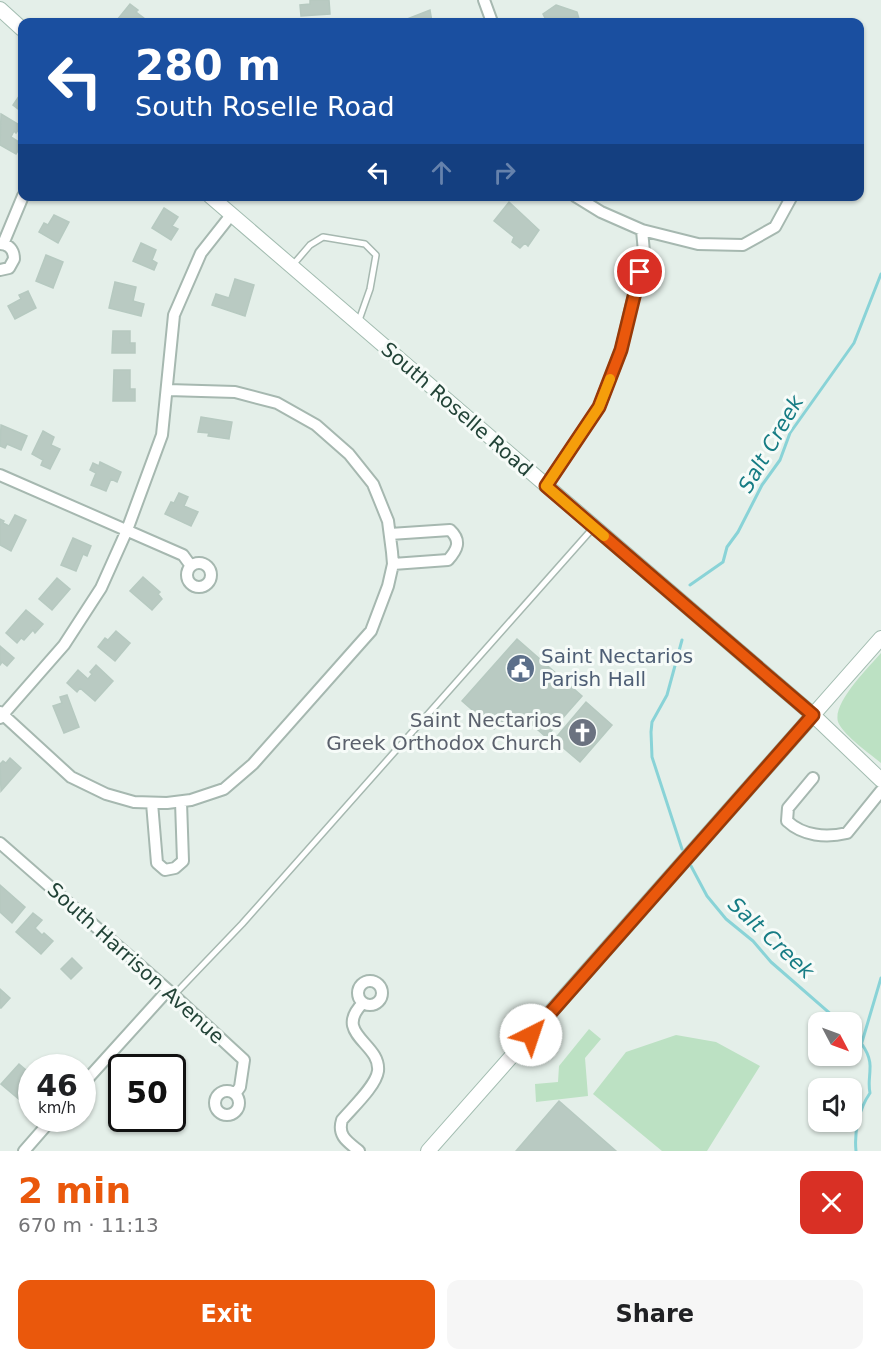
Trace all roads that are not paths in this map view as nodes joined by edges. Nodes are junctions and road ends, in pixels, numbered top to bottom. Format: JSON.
{"nodes":[{"id":1,"x":484,"y":0,"type":"edge"},
{"id":2,"x":0,"y":9,"type":"edge"},
{"id":3,"x":491,"y":18,"type":"edge"},
{"id":4,"x":18,"y":25,"type":"edge"},
{"id":5,"x":21,"y":201,"type":"edge"},
{"id":6,"x":216,"y":201,"type":"edge"},
{"id":7,"x":583,"y":201,"type":"edge"},
{"id":8,"x":789,"y":201,"type":"edge"},
{"id":9,"x":231,"y":215,"type":"junction"},
{"id":10,"x":642,"y":230,"type":"junction"},
{"id":11,"x":2,"y":244,"type":"edge"},
{"id":12,"x":291,"y":267,"type":"junction"},
{"id":13,"x":0,"y":270,"type":"edge"},
{"id":14,"x":358,"y":325,"type":"junction"},
{"id":15,"x":168,"y":390,"type":"junction"},
{"id":16,"x":0,"y":475,"type":"edge"},
{"id":17,"x":546,"y":486,"type":"junction"},
{"id":18,"x":594,"y":527,"type":"junction"},
{"id":19,"x":127,"y":530,"type":"junction"},
{"id":20,"x":390,"y":534,"type":"junction"},
{"id":21,"x":393,"y":564,"type":"junction"},
{"id":22,"x":191,"y":566,"type":"dead end"},
{"id":23,"x":881,"y":638,"type":"edge"},
{"id":24,"x":1,"y":715,"type":"edge"},
{"id":25,"x":813,"y":715,"type":"junction"},
{"id":26,"x":813,"y":778,"type":"dead end"},
{"id":27,"x":881,"y":780,"type":"edge"},
{"id":28,"x":881,"y":791,"type":"edge"},
{"id":29,"x":180,"y":802,"type":"junction"},
{"id":30,"x":152,"y":803,"type":"junction"},
{"id":31,"x":0,"y":843,"type":"edge"},
{"id":32,"x":171,"y":992,"type":"junction"},
{"id":33,"x":363,"y":1003,"type":"dead end"},
{"id":34,"x":96,"y":1070,"type":"edge"},
{"id":35,"x":235,"y":1094,"type":"dead end"},
{"id":36,"x":41,"y":1132,"type":"edge"},
{"id":37,"x":24,"y":1151,"type":"edge"},
{"id":38,"x":359,"y":1151,"type":"edge"},
{"id":39,"x":428,"y":1151,"type":"edge"}],
"edges":[{"from":1,"to":3,"type":"street"},
{"from":2,"to":4,"type":"main road"},
{"from":5,"to":11,"type":"street"},
{"from":6,"to":9,"type":"main road","name":"South Roselle Road"},
{"from":7,"to":10,"type":"street"},
{"from":8,"to":10,"type":"street"},
{"from":9,"to":12,"type":"main road","name":"South Roselle Road"},
{"from":9,"to":15,"type":"street"},
{"from":10,"to":17,"type":"street"},
{"from":11,"to":13,"type":"street"},
{"from":12,"to":14,"type":"main road","name":"South Roselle Road"},
{"from":12,"to":14,"type":"lane"},
{"from":14,"to":17,"type":"main road","name":"South Roselle Road"},
{"from":15,"to":19,"type":"street"},
{"from":15,"to":20,"type":"street"},
{"from":16,"to":19,"type":"street"},
{"from":17,"to":18,"type":"main road","name":"South Roselle Road"},
{"from":18,"to":25,"type":"main road","name":"South Roselle Road"},
{"from":18,"to":32,"type":"lane"},
{"from":19,"to":22,"type":"street"},
{"from":19,"to":24,"type":"street"},
{"from":20,"to":21,"type":"street"},
{"from":20,"to":21,"type":"street"},
{"from":21,"to":29,"type":"street"},
{"from":23,"to":25,"type":"main road"},
{"from":24,"to":30,"type":"street"},
{"from":25,"to":27,"type":"main road","name":"South Roselle Road"},
{"from":25,"to":39,"type":"main road"},
{"from":26,"to":28,"type":"street"},
{"from":29,"to":30,"type":"street"},
{"from":29,"to":30,"type":"street"},
{"from":31,"to":32,"type":"street","name":"South Harrison Avenue"},
{"from":32,"to":34,"type":"street"},
{"from":32,"to":35,"type":"street","name":"South Harrison Avenue"},
{"from":33,"to":38,"type":"street"},
{"from":36,"to":37,"type":"street"}]}
